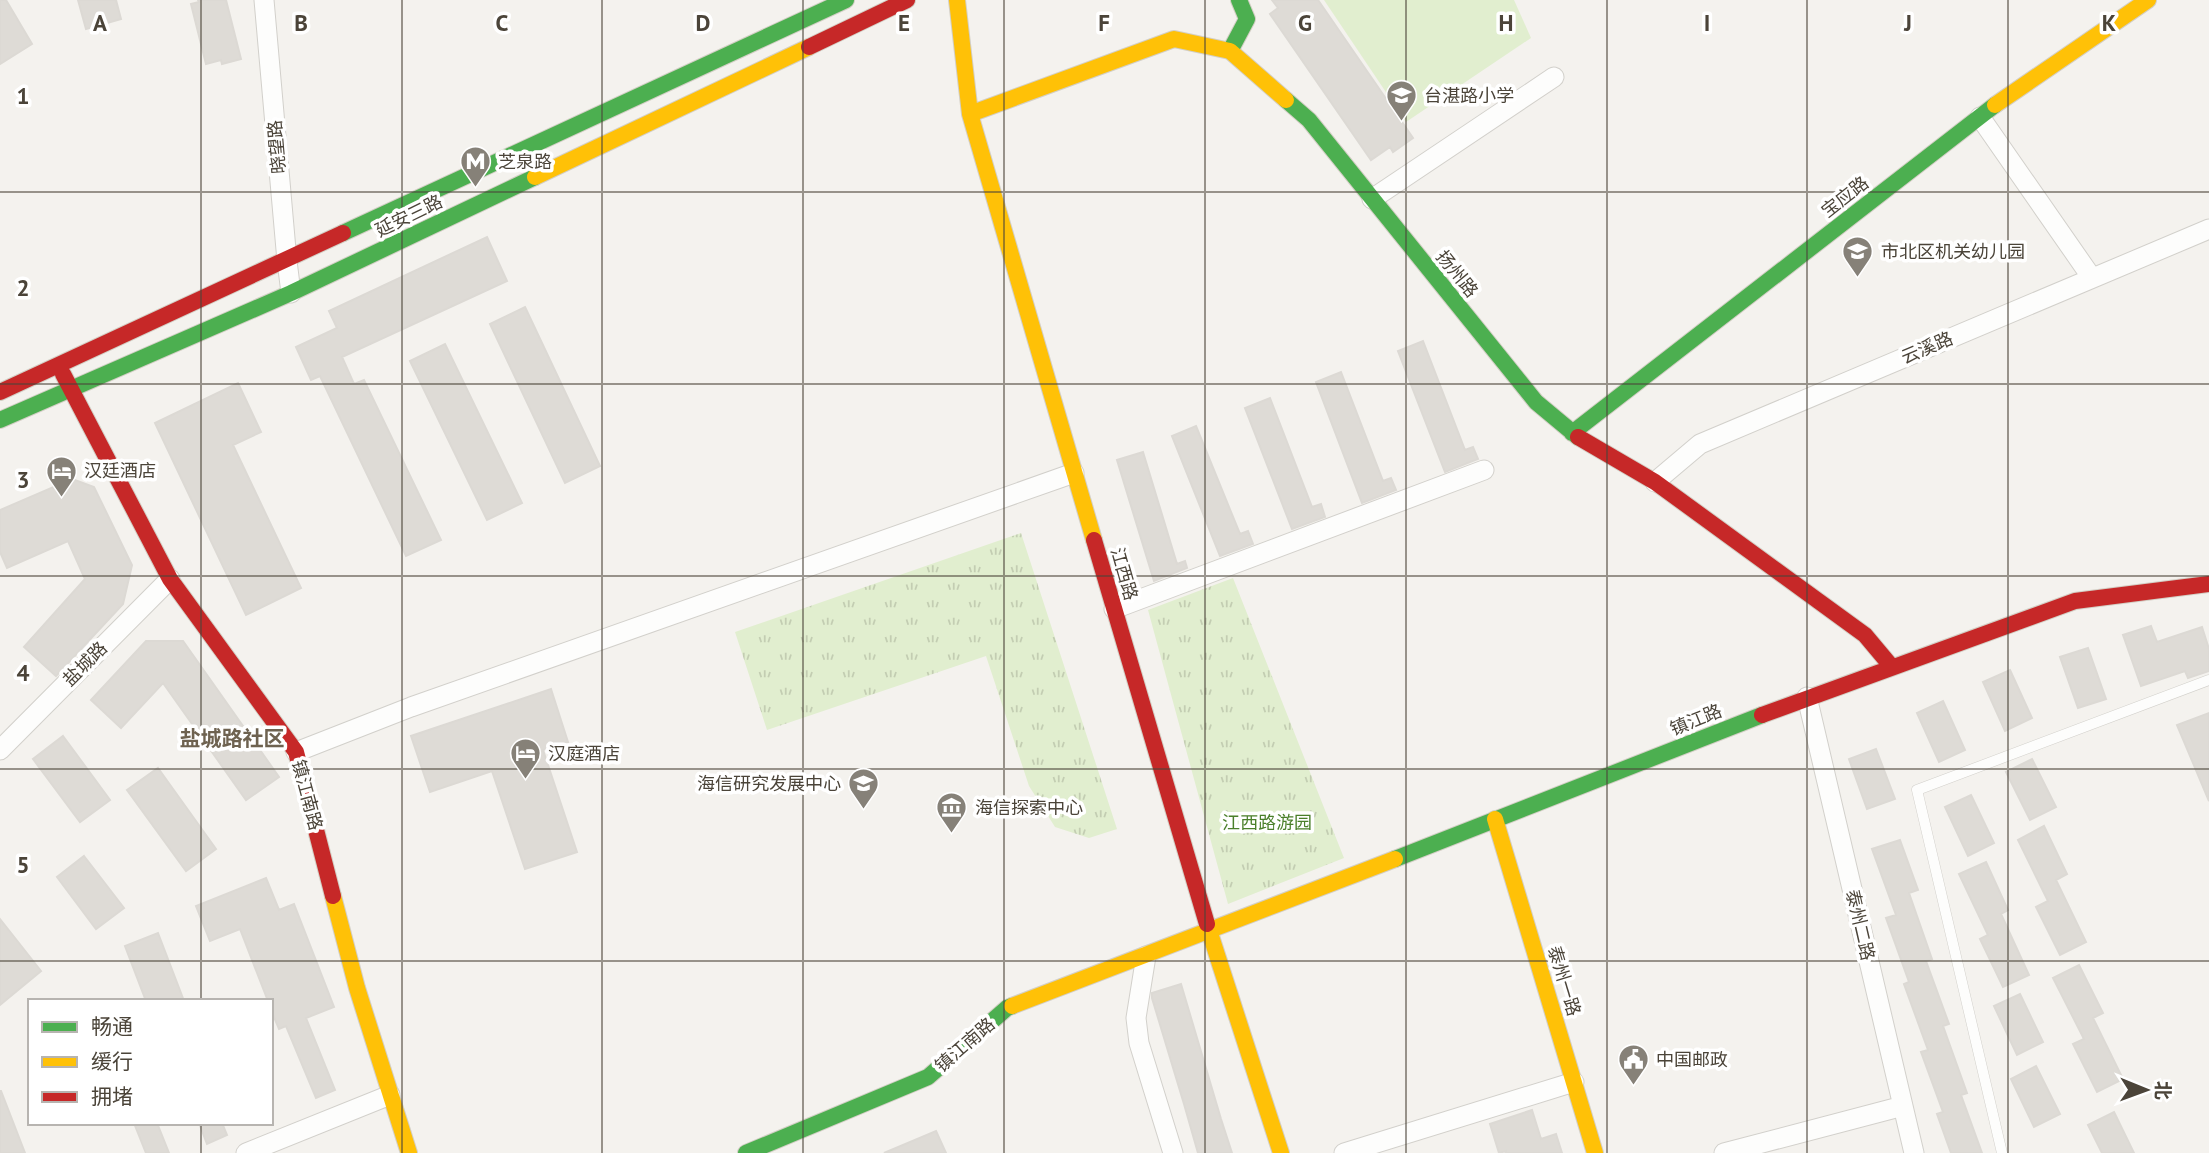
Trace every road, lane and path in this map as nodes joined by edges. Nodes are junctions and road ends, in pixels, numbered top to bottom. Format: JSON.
{"nodes":[{"id":1,"x":264,"y":0,"type":"edge"},
{"id":2,"x":846,"y":0,"type":"edge"},
{"id":3,"x":906,"y":0,"type":"edge"},
{"id":4,"x":957,"y":0,"type":"edge"},
{"id":5,"x":1239,"y":0,"type":"edge"},
{"id":6,"x":2148,"y":0,"type":"edge"},
{"id":7,"x":1230,"y":51,"type":"junction"},
{"id":8,"x":1554,"y":77,"type":"dead end"},
{"id":9,"x":970,"y":114,"type":"junction"},
{"id":10,"x":1980,"y":117,"type":"junction"},
{"id":11,"x":1373,"y":199,"type":"junction"},
{"id":12,"x":2209,"y":229,"type":"edge"},
{"id":13,"x":287,"y":261,"type":"junction"},
{"id":14,"x":2092,"y":278,"type":"junction"},
{"id":15,"x":292,"y":293,"type":"junction"},
{"id":16,"x":59,"y":365,"type":"junction"},
{"id":17,"x":71,"y":388,"type":"junction"},
{"id":18,"x":0,"y":392,"type":"edge"},
{"id":19,"x":0,"y":420,"type":"edge"},
{"id":20,"x":1572,"y":433,"type":"junction"},
{"id":21,"x":1484,"y":470,"type":"dead end"},
{"id":22,"x":1074,"y":473,"type":"junction"},
{"id":23,"x":1655,"y":482,"type":"junction"},
{"id":24,"x":170,"y":579,"type":"junction"},
{"id":25,"x":2209,"y":584,"type":"edge"},
{"id":26,"x":1114,"y":610,"type":"junction"},
{"id":27,"x":1891,"y":666,"type":"junction"},
{"id":28,"x":2209,"y":680,"type":"edge"},
{"id":29,"x":1807,"y":697,"type":"junction"},
{"id":30,"x":0,"y":750,"type":"edge"},
{"id":31,"x":296,"y":752,"type":"junction"},
{"id":32,"x":1495,"y":819,"type":"junction"},
{"id":33,"x":1209,"y":932,"type":"junction"},
{"id":34,"x":1146,"y":956,"type":"junction"},
{"id":35,"x":1574,"y":1083,"type":"junction"},
{"id":36,"x":390,"y":1095,"type":"junction"},
{"id":37,"x":1903,"y":1106,"type":"junction"},
{"id":38,"x":246,"y":1153,"type":"edge"},
{"id":39,"x":409,"y":1153,"type":"edge"},
{"id":40,"x":746,"y":1153,"type":"edge"},
{"id":41,"x":1173,"y":1153,"type":"edge"},
{"id":42,"x":1281,"y":1153,"type":"edge"},
{"id":43,"x":1344,"y":1153,"type":"edge"},
{"id":44,"x":1595,"y":1153,"type":"edge"},
{"id":45,"x":1724,"y":1153,"type":"edge"},
{"id":46,"x":1914,"y":1153,"type":"edge"},
{"id":47,"x":2002,"y":1153,"type":"edge"}],
"edges":[{"from":1,"to":13,"type":"street","name":"晓望路"},
{"from":2,"to":13,"type":"street","name":"延安三路"},
{"from":3,"to":15,"type":"street","name":"延安三路"},
{"from":4,"to":9,"type":"street","name":"江西路"},
{"from":5,"to":7,"type":"street"},
{"from":6,"to":10,"type":"street","name":"宝应路"},
{"from":7,"to":9,"type":"street","name":"扬州路"},
{"from":7,"to":11,"type":"street","name":"扬州路"},
{"from":8,"to":11,"type":"street"},
{"from":9,"to":22,"type":"street","name":"江西路"},
{"from":10,"to":14,"type":"street"},
{"from":10,"to":20,"type":"street","name":"宝应路"},
{"from":11,"to":20,"type":"street","name":"扬州路"},
{"from":12,"to":14,"type":"street","name":"云溪路"},
{"from":13,"to":15,"type":"street","name":"晓望路"},
{"from":13,"to":16,"type":"street","name":"延安三路"},
{"from":14,"to":23,"type":"street","name":"云溪路"},
{"from":15,"to":17,"type":"street","name":"延安三路"},
{"from":16,"to":17,"type":"street","name":"镇江南路"},
{"from":16,"to":18,"type":"street","name":"延安三路"},
{"from":17,"to":19,"type":"street","name":"延安三路"},
{"from":17,"to":24,"type":"street","name":"镇江南路"},
{"from":20,"to":23,"type":"street","name":"扬州路"},
{"from":21,"to":26,"type":"street"},
{"from":22,"to":26,"type":"street","name":"江西路"},
{"from":22,"to":31,"type":"street"},
{"from":23,"to":27,"type":"street","name":"扬州路"},
{"from":24,"to":30,"type":"street","name":"盐城路"},
{"from":24,"to":31,"type":"street","name":"镇江南路"},
{"from":25,"to":27,"type":"street","name":"镇江路"},
{"from":26,"to":33,"type":"street","name":"江西路"},
{"from":27,"to":29,"type":"street","name":"镇江路"},
{"from":28,"to":47,"type":"lane"},
{"from":29,"to":32,"type":"street","name":"镇江路"},
{"from":29,"to":37,"type":"street","name":"泰州二路"},
{"from":31,"to":36,"type":"street","name":"镇江南路"},
{"from":32,"to":33,"type":"street","name":"镇江路"},
{"from":32,"to":35,"type":"street","name":"泰州一路"},
{"from":33,"to":34,"type":"street","name":"镇江南路"},
{"from":33,"to":42,"type":"street","name":"江西路"},
{"from":34,"to":40,"type":"street","name":"镇江南路"},
{"from":34,"to":41,"type":"street"},
{"from":35,"to":43,"type":"street"},
{"from":35,"to":44,"type":"street","name":"泰州一路"},
{"from":36,"to":38,"type":"street"},
{"from":36,"to":39,"type":"street","name":"镇江南路"},
{"from":37,"to":45,"type":"street"},
{"from":37,"to":46,"type":"street","name":"泰州二路"}]}
